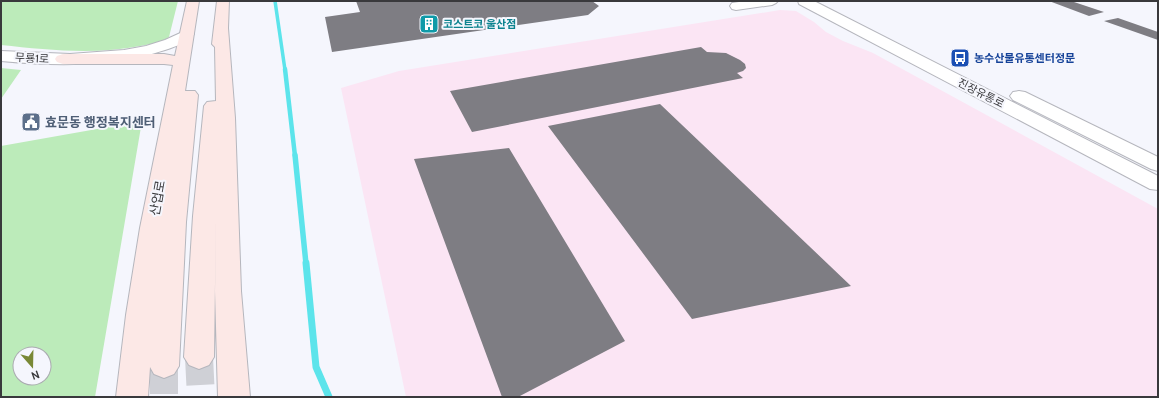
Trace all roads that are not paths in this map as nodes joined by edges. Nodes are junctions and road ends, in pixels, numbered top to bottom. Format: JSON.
{"nodes":[{"id":1,"x":193,"y":1,"type":"edge"},
{"id":2,"x":202,"y":1,"type":"edge"},
{"id":3,"x":223,"y":1,"type":"edge"},
{"id":4,"x":772,"y":1,"type":"edge"},
{"id":5,"x":804,"y":1,"type":"edge"},
{"id":6,"x":825,"y":1,"type":"edge"},
{"id":7,"x":736,"y":6,"type":"dead end"},
{"id":8,"x":221,"y":29,"type":"junction"},
{"id":9,"x":187,"y":34,"type":"junction"},
{"id":10,"x":1,"y":56,"type":"edge"},
{"id":11,"x":63,"y":59,"type":"junction"},
{"id":12,"x":182,"y":62,"type":"junction"},
{"id":13,"x":1158,"y":165,"type":"edge"},
{"id":14,"x":1158,"y":184,"type":"edge"},
{"id":15,"x":199,"y":356,"type":"tunnel mouth"},
{"id":16,"x":164,"y":366,"type":"tunnel mouth"},
{"id":17,"x":132,"y":397,"type":"edge"},
{"id":18,"x":234,"y":397,"type":"edge"}],
"edges":[{"from":1,"to":9,"type":"main road","name":"산업로"},
{"from":2,"to":16,"type":"main road","name":"산업로"},
{"from":3,"to":8,"type":"main road"},
{"from":4,"to":7,"type":"street"},
{"from":5,"to":14,"type":"street","name":"진장유통로"},
{"from":6,"to":13,"type":"street","name":"진장유통로"},
{"from":8,"to":15,"type":"main road"},
{"from":8,"to":18,"type":"main road"},
{"from":9,"to":11,"type":"street","name":"무룡1로"},
{"from":9,"to":12,"type":"main road","name":"산업로"},
{"from":10,"to":11,"type":"street","name":"무룡1로"},
{"from":11,"to":12,"type":"main road"},
{"from":12,"to":17,"type":"main road","name":"산업로"}]}
